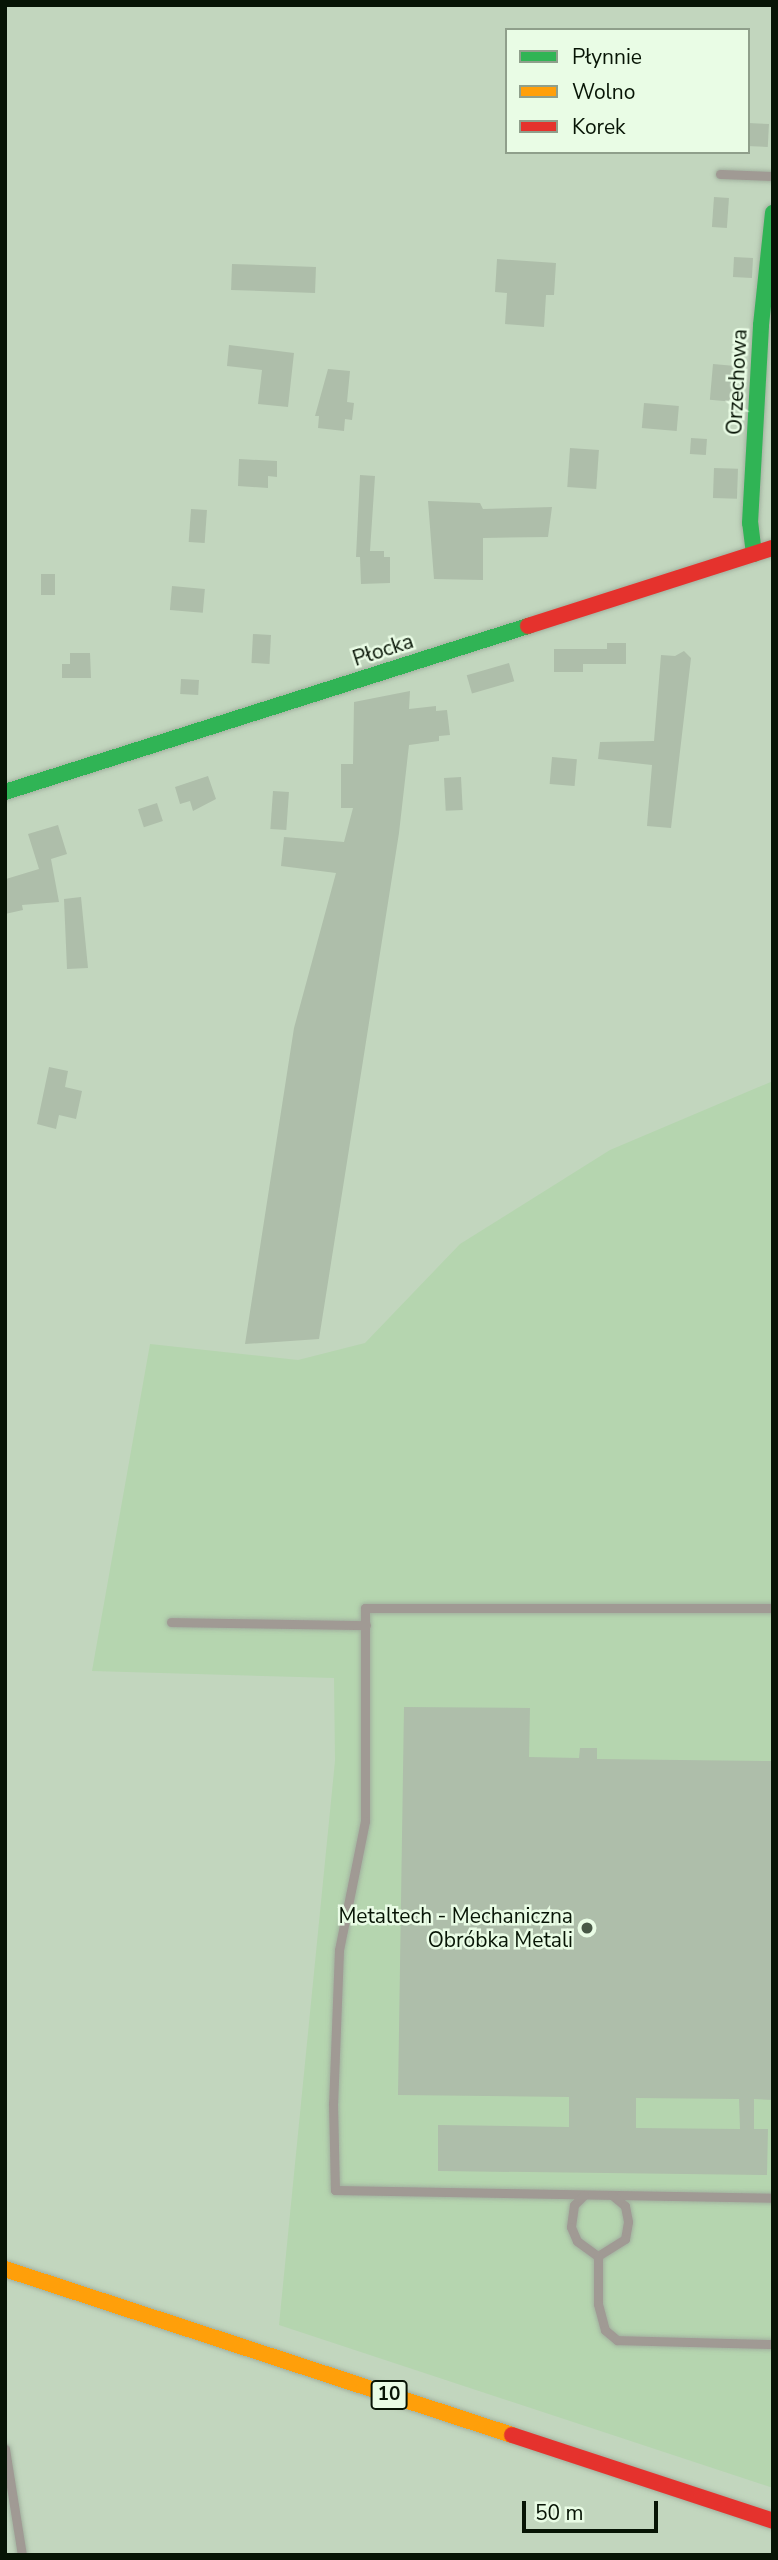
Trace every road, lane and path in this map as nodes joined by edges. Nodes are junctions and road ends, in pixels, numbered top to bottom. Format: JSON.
{"nodes":[{"id":1,"x":720,"y":174,"type":"dead end"},
{"id":2,"x":773,"y":176,"type":"edge"},
{"id":3,"x":773,"y":213,"type":"edge"},
{"id":4,"x":773,"y":548,"type":"edge"},
{"id":5,"x":754,"y":554,"type":"junction"},
{"id":6,"x":5,"y":792,"type":"edge"},
{"id":7,"x":773,"y":1608,"type":"edge"},
{"id":8,"x":171,"y":1622,"type":"dead end"},
{"id":9,"x":366,"y":1625,"type":"junction"},
{"id":10,"x":584,"y":2195,"type":"junction"},
{"id":11,"x":612,"y":2195,"type":"junction"},
{"id":12,"x":773,"y":2199,"type":"edge"},
{"id":13,"x":598,"y":2256,"type":"junction"},
{"id":14,"x":5,"y":2269,"type":"edge"},
{"id":15,"x":773,"y":2344,"type":"edge"},
{"id":16,"x":5,"y":2449,"type":"edge"},
{"id":17,"x":773,"y":2521,"type":"edge"},
{"id":18,"x":22,"y":2555,"type":"edge"}],
"edges":[{"from":1,"to":2,"type":"lane"},
{"from":3,"to":5,"type":"street","name":"Orzechowa"},
{"from":4,"to":5,"type":"street","name":"Płocka"},
{"from":5,"to":6,"type":"street","name":"Płocka"},
{"from":7,"to":9,"type":"lane"},
{"from":8,"to":9,"type":"lane"},
{"from":9,"to":10,"type":"lane"},
{"from":10,"to":11,"type":"lane"},
{"from":10,"to":13,"type":"lane"},
{"from":11,"to":12,"type":"lane"},
{"from":11,"to":13,"type":"lane"},
{"from":13,"to":15,"type":"lane"},
{"from":14,"to":17,"type":"street","number":"10"},
{"from":16,"to":18,"type":"lane"}]}
